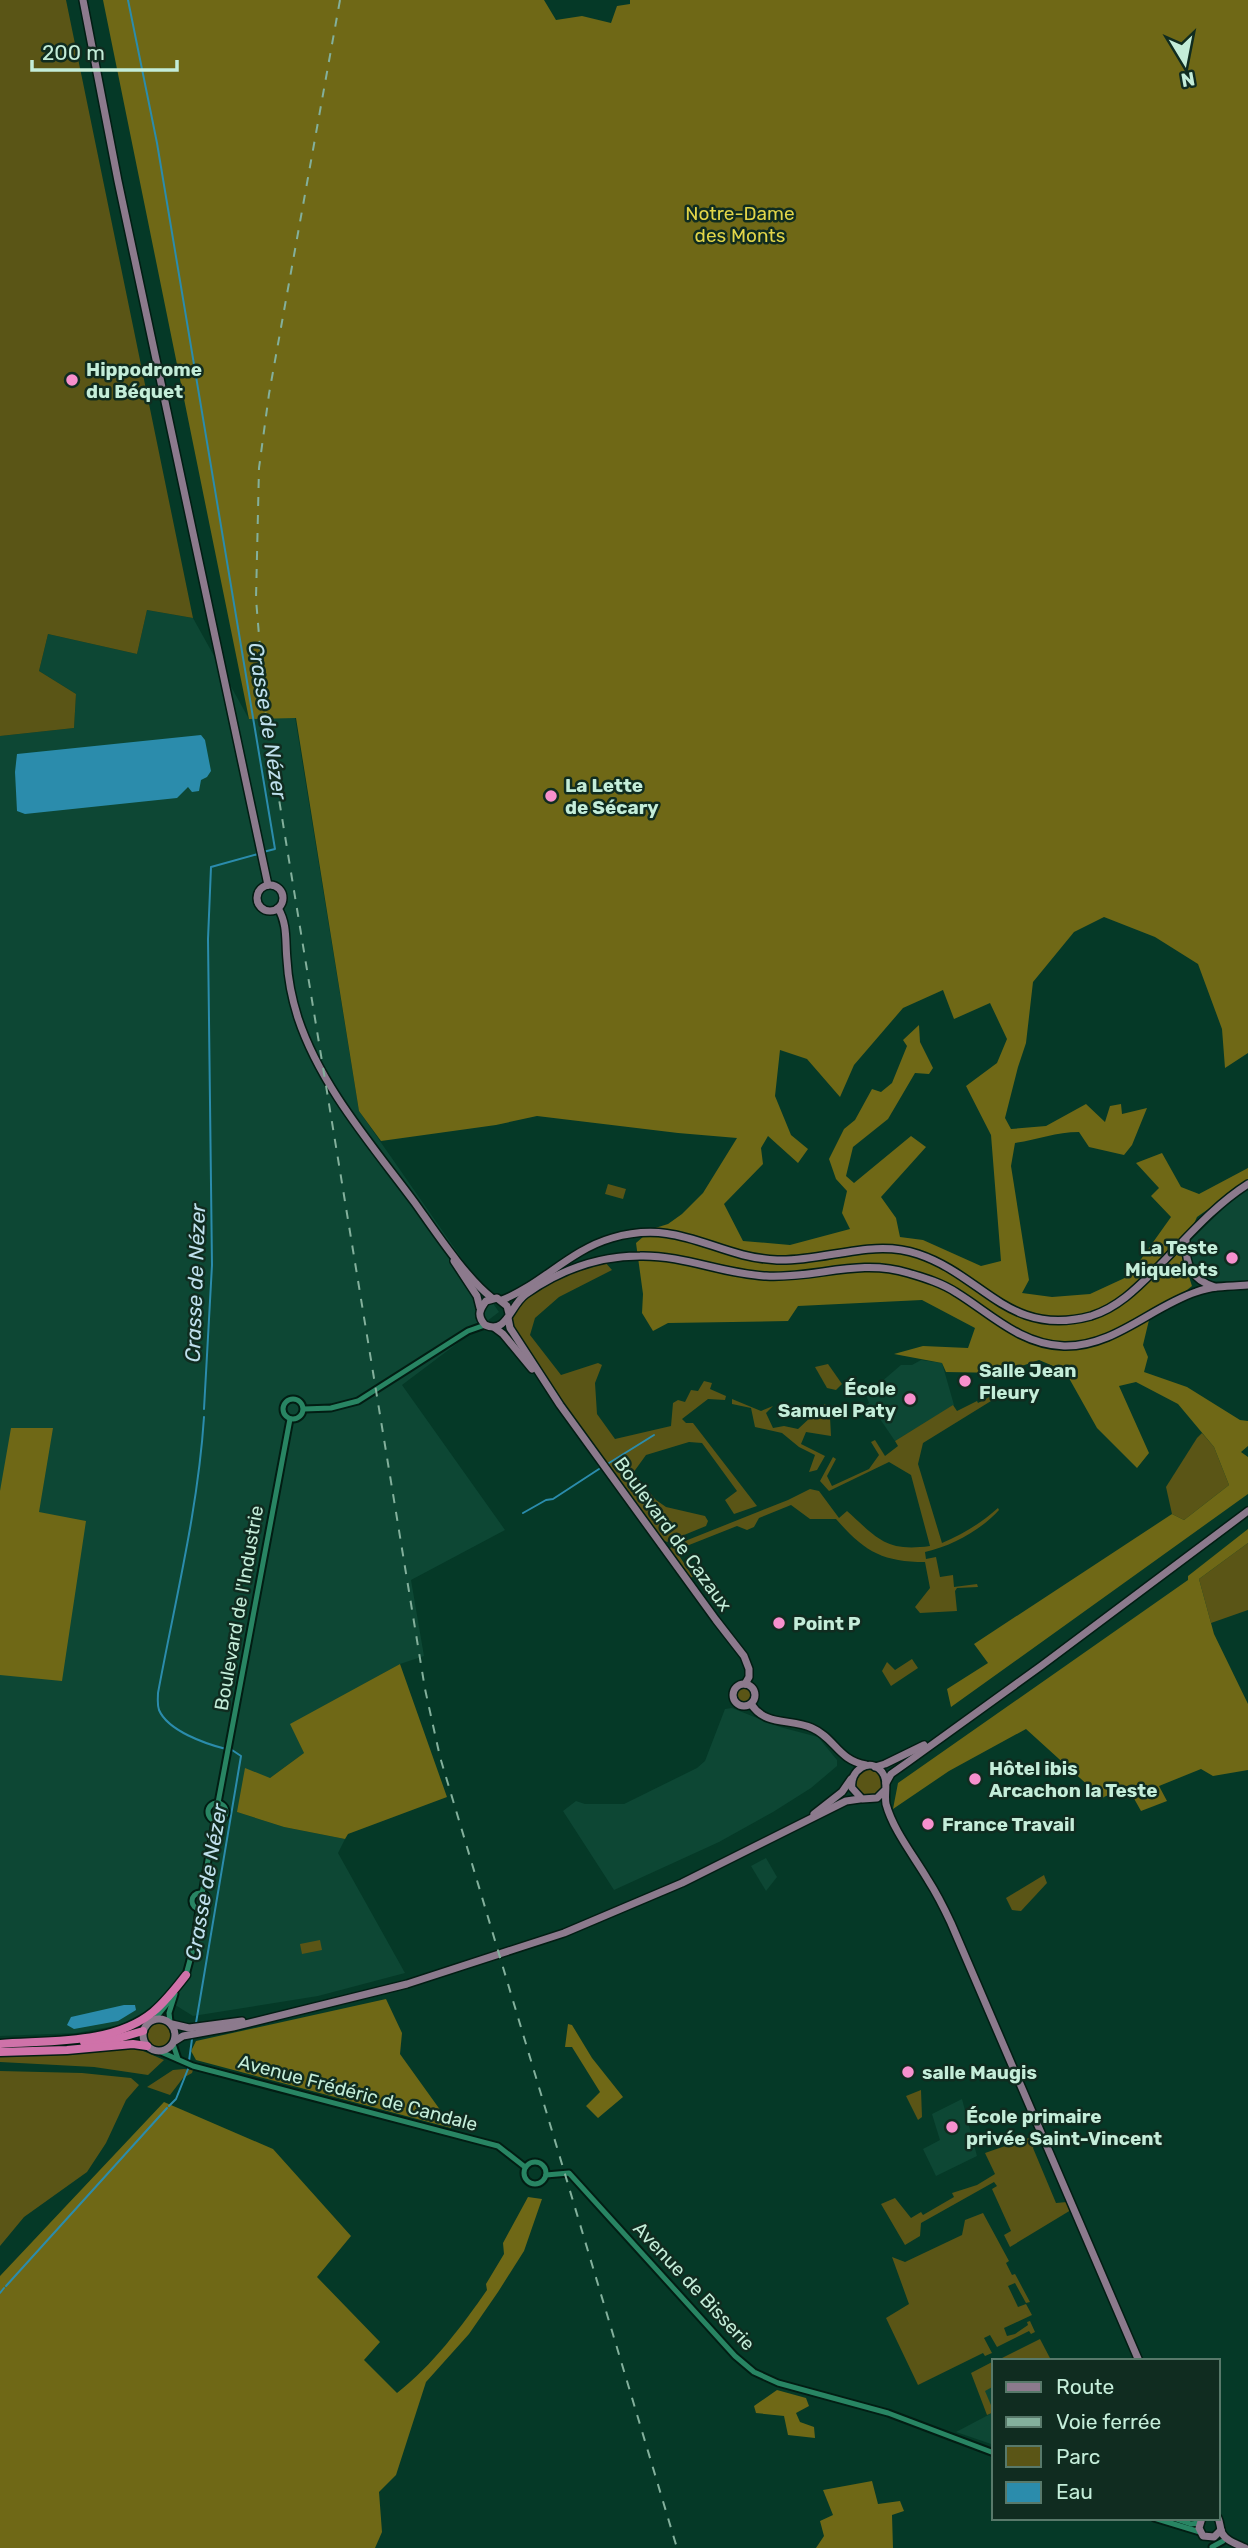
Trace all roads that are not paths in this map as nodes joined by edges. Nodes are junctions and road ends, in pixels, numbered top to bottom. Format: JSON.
{"nodes":[{"id":1,"x":83,"y":0,"type":"edge"},
{"id":2,"x":268,"y":885,"type":"junction"},
{"id":3,"x":278,"y":908,"type":"junction"},
{"id":4,"x":1248,"y":1184,"type":"edge"},
{"id":5,"x":437,"y":1234,"type":"junction"},
{"id":6,"x":1186,"y":1240,"type":"junction"},
{"id":7,"x":1248,"y":1285,"type":"edge"},
{"id":8,"x":1216,"y":1287,"type":"junction"},
{"id":9,"x":492,"y":1298,"type":"junction"},
{"id":10,"x":502,"y":1300,"type":"junction"},
{"id":11,"x":480,"y":1312,"type":"junction"},
{"id":12,"x":509,"y":1316,"type":"junction"},
{"id":13,"x":485,"y":1325,"type":"junction"},
{"id":14,"x":495,"y":1328,"type":"junction"},
{"id":15,"x":468,"y":1331,"type":"junction"},
{"id":16,"x":560,"y":1405,"type":"junction"},
{"id":17,"x":304,"y":1409,"type":"junction"},
{"id":18,"x":290,"y":1419,"type":"junction"},
{"id":19,"x":1248,"y":1511,"type":"edge"},
{"id":20,"x":746,"y":1684,"type":"junction"},
{"id":21,"x":751,"y":1704,"type":"junction"},
{"id":22,"x":941,"y":1737,"type":"junction"},
{"id":23,"x":849,"y":1761,"type":"junction"},
{"id":24,"x":866,"y":1765,"type":"junction"},
{"id":25,"x":875,"y":1767,"type":"junction"},
{"id":26,"x":852,"y":1777,"type":"junction"},
{"id":27,"x":885,"y":1787,"type":"junction"},
{"id":28,"x":864,"y":1800,"type":"junction"},
{"id":29,"x":218,"y":1803,"type":"junction"},
{"id":30,"x":889,"y":1814,"type":"junction"},
{"id":31,"x":808,"y":1819,"type":"junction"},
{"id":32,"x":215,"y":1821,"type":"junction"},
{"id":33,"x":202,"y":1894,"type":"junction"},
{"id":34,"x":199,"y":1909,"type":"junction"},
{"id":35,"x":186,"y":1975,"type":"junction"},
{"id":36,"x":175,"y":1994,"type":"junction"},
{"id":37,"x":260,"y":2019,"type":"junction"},
{"id":38,"x":154,"y":2020,"type":"junction"},
{"id":39,"x":171,"y":2023,"type":"junction"},
{"id":40,"x":143,"y":2031,"type":"junction"},
{"id":41,"x":174,"y":2043,"type":"junction"},
{"id":42,"x":0,"y":2044,"type":"edge"},
{"id":43,"x":147,"y":2046,"type":"junction"},
{"id":44,"x":0,"y":2052,"type":"edge"},
{"id":45,"x":161,"y":2052,"type":"junction"},
{"id":46,"x":178,"y":2059,"type":"junction"},
{"id":47,"x":525,"y":2167,"type":"junction"},
{"id":48,"x":547,"y":2175,"type":"junction"},
{"id":49,"x":1138,"y":2359,"type":"edge"},
{"id":50,"x":992,"y":2453,"type":"edge"},
{"id":51,"x":1160,"y":2520,"type":"edge"},
{"id":52,"x":1180,"y":2520,"type":"edge"},
{"id":53,"x":1201,"y":2520,"type":"edge"},
{"id":54,"x":1219,"y":2520,"type":"edge"},
{"id":55,"x":1221,"y":2530,"type":"junction"},
{"id":56,"x":1209,"y":2536,"type":"junction"},
{"id":57,"x":1223,"y":2541,"type":"junction"},
{"id":58,"x":1244,"y":2547,"type":"edge"},
{"id":59,"x":1211,"y":2548,"type":"edge"}],
"edges":[{"from":1,"to":2,"type":"main road"},
{"from":2,"to":3,"type":"main road"},
{"from":2,"to":3,"type":"main road"},
{"from":3,"to":5,"type":"main road"},
{"from":4,"to":6,"type":"main road"},
{"from":5,"to":9,"type":"main road"},
{"from":5,"to":11,"type":"main road"},
{"from":6,"to":8,"type":"main road"},
{"from":6,"to":10,"type":"main road"},
{"from":7,"to":8,"type":"main road"},
{"from":8,"to":12,"type":"main road"},
{"from":9,"to":10,"type":"main road"},
{"from":9,"to":11,"type":"main road"},
{"from":10,"to":12,"type":"main road"},
{"from":11,"to":13,"type":"main road"},
{"from":11,"to":15,"type":"street"},
{"from":12,"to":14,"type":"main road"},
{"from":12,"to":16,"type":"main road","name":"Boulevard de Cazaux"},
{"from":13,"to":14,"type":"main road"},
{"from":13,"to":15,"type":"street"},
{"from":14,"to":16,"type":"main road","name":"Boulevard de Cazaux"},
{"from":15,"to":17,"type":"street"},
{"from":16,"to":20,"type":"main road","name":"Boulevard de Cazaux"},
{"from":17,"to":18,"type":"street"},
{"from":17,"to":18,"type":"street"},
{"from":18,"to":29,"type":"street","name":"Boulevard de l'Industrie"},
{"from":19,"to":22,"type":"main road"},
{"from":20,"to":21,"type":"main road"},
{"from":20,"to":21,"type":"main road"},
{"from":21,"to":23,"type":"main road"},
{"from":22,"to":25,"type":"main road"},
{"from":22,"to":27,"type":"main road"},
{"from":23,"to":24,"type":"main road"},
{"from":23,"to":26,"type":"main road"},
{"from":24,"to":25,"type":"main road"},
{"from":24,"to":26,"type":"main road"},
{"from":25,"to":27,"type":"main road"},
{"from":26,"to":28,"type":"main road"},
{"from":26,"to":31,"type":"main road"},
{"from":27,"to":28,"type":"main road"},
{"from":27,"to":30,"type":"main road"},
{"from":28,"to":30,"type":"main road"},
{"from":28,"to":31,"type":"main road"},
{"from":29,"to":32,"type":"street"},
{"from":29,"to":32,"type":"street"},
{"from":30,"to":49,"type":"main road"},
{"from":31,"to":37,"type":"main road"},
{"from":32,"to":33,"type":"street"},
{"from":33,"to":34,"type":"street"},
{"from":33,"to":34,"type":"street"},
{"from":34,"to":35,"type":"street"},
{"from":35,"to":36,"type":"street"},
{"from":35,"to":42,"type":"highway"},
{"from":36,"to":38,"type":"street"},
{"from":36,"to":39,"type":"street"},
{"from":37,"to":39,"type":"main road"},
{"from":37,"to":41,"type":"main road"},
{"from":38,"to":39,"type":"main road"},
{"from":38,"to":40,"type":"main road"},
{"from":39,"to":41,"type":"main road"},
{"from":40,"to":42,"type":"highway"},
{"from":40,"to":43,"type":"main road"},
{"from":41,"to":45,"type":"main road"},
{"from":41,"to":46,"type":"street"},
{"from":43,"to":44,"type":"highway"},
{"from":43,"to":45,"type":"main road"},
{"from":45,"to":46,"type":"street","name":"Avenue Frédéric de Candale"},
{"from":46,"to":47,"type":"street","name":"Avenue Frédéric de Candale"},
{"from":47,"to":48,"type":"street"},
{"from":47,"to":48,"type":"street"},
{"from":48,"to":50,"type":"street","name":"Avenue de Bisserie"},
{"from":51,"to":56,"type":"street"},
{"from":52,"to":53,"type":"street"},
{"from":53,"to":56,"type":"main road"},
{"from":54,"to":55,"type":"main road"},
{"from":55,"to":56,"type":"main road"},
{"from":55,"to":58,"type":"main road"},
{"from":56,"to":57,"type":"main road"},
{"from":56,"to":59,"type":"street"},
{"from":57,"to":58,"type":"main road"},
{"from":57,"to":59,"type":"street"}]}
